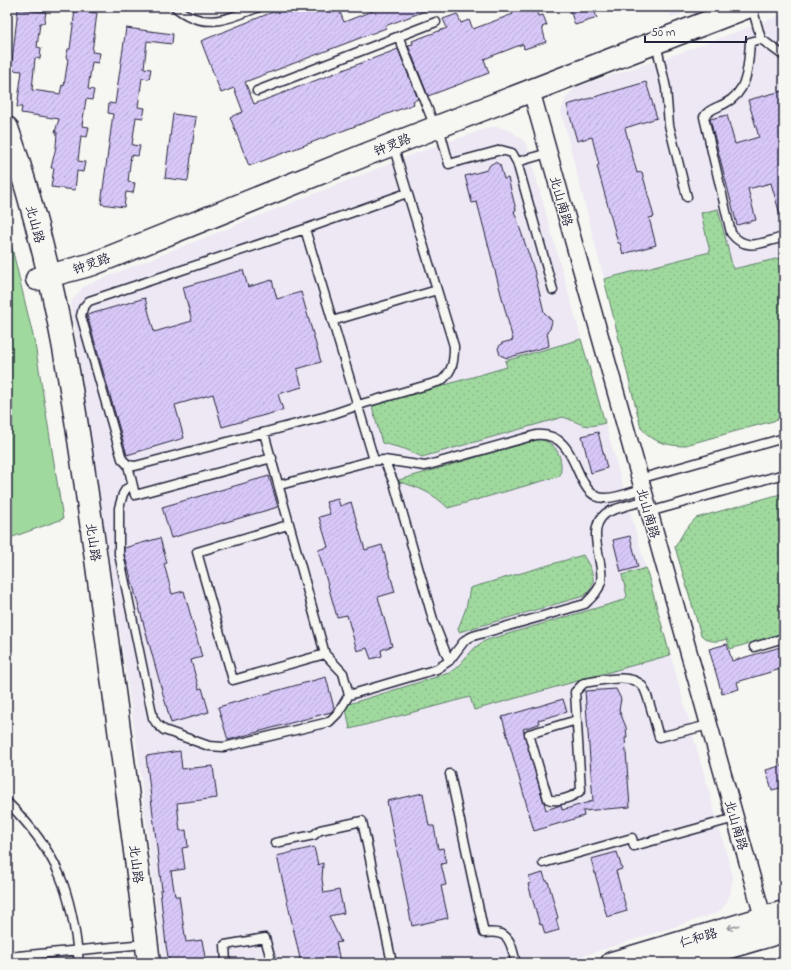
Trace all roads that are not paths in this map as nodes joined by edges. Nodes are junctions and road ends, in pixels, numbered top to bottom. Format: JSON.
{"nodes":[{"id":1,"x":175,"y":7,"type":"edge"},
{"id":2,"x":259,"y":7,"type":"edge"},
{"id":3,"x":747,"y":7,"type":"edge"},
{"id":4,"x":752,"y":7,"type":"edge"},
{"id":5,"x":436,"y":22,"type":"dead end"},
{"id":6,"x":399,"y":38,"type":"junction"},
{"id":7,"x":761,"y":39,"type":"junction"},
{"id":8,"x":656,"y":42,"type":"junction"},
{"id":9,"x":784,"y":56,"type":"edge"},
{"id":10,"x":531,"y":90,"type":"junction"},
{"id":11,"x":257,"y":91,"type":"dead end"},
{"id":12,"x":437,"y":127,"type":"junction"},
{"id":13,"x":7,"y":128,"type":"edge"},
{"id":14,"x":393,"y":144,"type":"junction"},
{"id":15,"x":548,"y":153,"type":"junction"},
{"id":16,"x":517,"y":162,"type":"junction"},
{"id":17,"x":7,"y":168,"type":"edge"},
{"id":18,"x":407,"y":192,"type":"junction"},
{"id":19,"x":687,"y":197,"type":"dead end"},
{"id":20,"x":305,"y":229,"type":"junction"},
{"id":21,"x":784,"y":237,"type":"edge"},
{"id":22,"x":43,"y":277,"type":"junction"},
{"id":23,"x":437,"y":290,"type":"junction"},
{"id":24,"x":553,"y":290,"type":"dead end"},
{"id":25,"x":332,"y":321,"type":"junction"},
{"id":26,"x":358,"y":405,"type":"junction"},
{"id":27,"x":264,"y":433,"type":"junction"},
{"id":28,"x":784,"y":438,"type":"edge"},
{"id":29,"x":272,"y":458,"type":"junction"},
{"id":30,"x":374,"y":460,"type":"junction"},
{"id":31,"x":384,"y":460,"type":"junction"},
{"id":32,"x":128,"y":465,"type":"junction"},
{"id":33,"x":784,"y":474,"type":"edge"},
{"id":34,"x":132,"y":485,"type":"junction"},
{"id":35,"x":280,"y":485,"type":"junction"},
{"id":36,"x":644,"y":495,"type":"junction"},
{"id":37,"x":288,"y":525,"type":"junction"},
{"id":38,"x":784,"y":638,"type":"edge"},
{"id":39,"x":754,"y":647,"type":"dead end"},
{"id":40,"x":325,"y":654,"type":"junction"},
{"id":41,"x":449,"y":661,"type":"junction"},
{"id":42,"x":349,"y":695,"type":"junction"},
{"id":43,"x":577,"y":720,"type":"junction"},
{"id":44,"x":709,"y":724,"type":"junction"},
{"id":45,"x":450,"y":774,"type":"dead end"},
{"id":46,"x":7,"y":802,"type":"edge"},
{"id":47,"x":735,"y":818,"type":"junction"},
{"id":48,"x":275,"y":843,"type":"dead end"},
{"id":49,"x":543,"y":863,"type":"dead end"},
{"id":50,"x":784,"y":912,"type":"edge"},
{"id":51,"x":772,"y":928,"type":"edge"},
{"id":52,"x":78,"y":950,"type":"junction"},
{"id":53,"x":135,"y":954,"type":"edge"},
{"id":54,"x":7,"y":957,"type":"edge"},
{"id":55,"x":79,"y":963,"type":"edge"},
{"id":56,"x":150,"y":963,"type":"edge"},
{"id":57,"x":226,"y":963,"type":"edge"},
{"id":58,"x":272,"y":963,"type":"edge"},
{"id":59,"x":391,"y":963,"type":"edge"},
{"id":60,"x":516,"y":963,"type":"edge"},
{"id":61,"x":612,"y":963,"type":"edge"},
{"id":62,"x":675,"y":963,"type":"edge"}],
"edges":[{"from":1,"to":2,"type":"lane"},
{"from":3,"to":8,"type":"street","name":"钟灵路"},
{"from":4,"to":7,"type":"lane"},
{"from":5,"to":6,"type":"lane"},
{"from":6,"to":11,"type":"lane"},
{"from":6,"to":12,"type":"lane"},
{"from":7,"to":9,"type":"lane"},
{"from":7,"to":21,"type":"lane"},
{"from":8,"to":10,"type":"street","name":"钟灵路"},
{"from":8,"to":19,"type":"lane"},
{"from":10,"to":12,"type":"street","name":"钟灵路"},
{"from":10,"to":15,"type":"street","name":"北山南路"},
{"from":12,"to":14,"type":"street","name":"钟灵路"},
{"from":12,"to":16,"type":"lane"},
{"from":13,"to":22,"type":"street","name":"北山路"},
{"from":14,"to":18,"type":"lane"},
{"from":14,"to":22,"type":"street","name":"钟灵路"},
{"from":15,"to":16,"type":"lane"},
{"from":15,"to":36,"type":"street","name":"北山南路"},
{"from":16,"to":24,"type":"lane"},
{"from":17,"to":22,"type":"street","name":"北山路"},
{"from":18,"to":20,"type":"lane"},
{"from":18,"to":23,"type":"lane"},
{"from":20,"to":25,"type":"lane"},
{"from":20,"to":32,"type":"lane"},
{"from":22,"to":53,"type":"street","name":"北山路"},
{"from":22,"to":56,"type":"street","name":"北山路"},
{"from":23,"to":25,"type":"lane"},
{"from":23,"to":26,"type":"lane"},
{"from":25,"to":26,"type":"lane"},
{"from":26,"to":27,"type":"lane"},
{"from":26,"to":30,"type":"lane"},
{"from":27,"to":29,"type":"lane"},
{"from":27,"to":32,"type":"lane"},
{"from":28,"to":36,"type":"lane"},
{"from":29,"to":34,"type":"lane"},
{"from":29,"to":35,"type":"lane"},
{"from":30,"to":31,"type":"lane"},
{"from":30,"to":35,"type":"lane"},
{"from":31,"to":36,"type":"lane"},
{"from":31,"to":41,"type":"lane"},
{"from":32,"to":34,"type":"lane"},
{"from":33,"to":36,"type":"lane"},
{"from":34,"to":42,"type":"lane"},
{"from":35,"to":37,"type":"lane"},
{"from":36,"to":41,"type":"lane"},
{"from":36,"to":44,"type":"street","name":"北山南路"},
{"from":37,"to":40,"type":"lane"},
{"from":37,"to":40,"type":"lane"},
{"from":38,"to":39,"type":"lane"},
{"from":40,"to":42,"type":"lane"},
{"from":41,"to":42,"type":"lane"},
{"from":43,"to":43,"type":"lane"},
{"from":43,"to":44,"type":"lane"},
{"from":44,"to":47,"type":"street","name":"北山南路"},
{"from":45,"to":60,"type":"lane"},
{"from":46,"to":52,"type":"lane"},
{"from":47,"to":49,"type":"lane"},
{"from":47,"to":51,"type":"street","name":"北山南路"},
{"from":48,"to":59,"type":"lane"},
{"from":50,"to":51,"type":"street","name":"仁和路"},
{"from":51,"to":61,"type":"street","name":"仁和路","one_way":true},
{"from":51,"to":62,"type":"street","name":"仁和路"},
{"from":52,"to":53,"type":"lane"},
{"from":52,"to":54,"type":"lane"},
{"from":52,"to":55,"type":"lane"},
{"from":57,"to":58,"type":"lane"}]}
